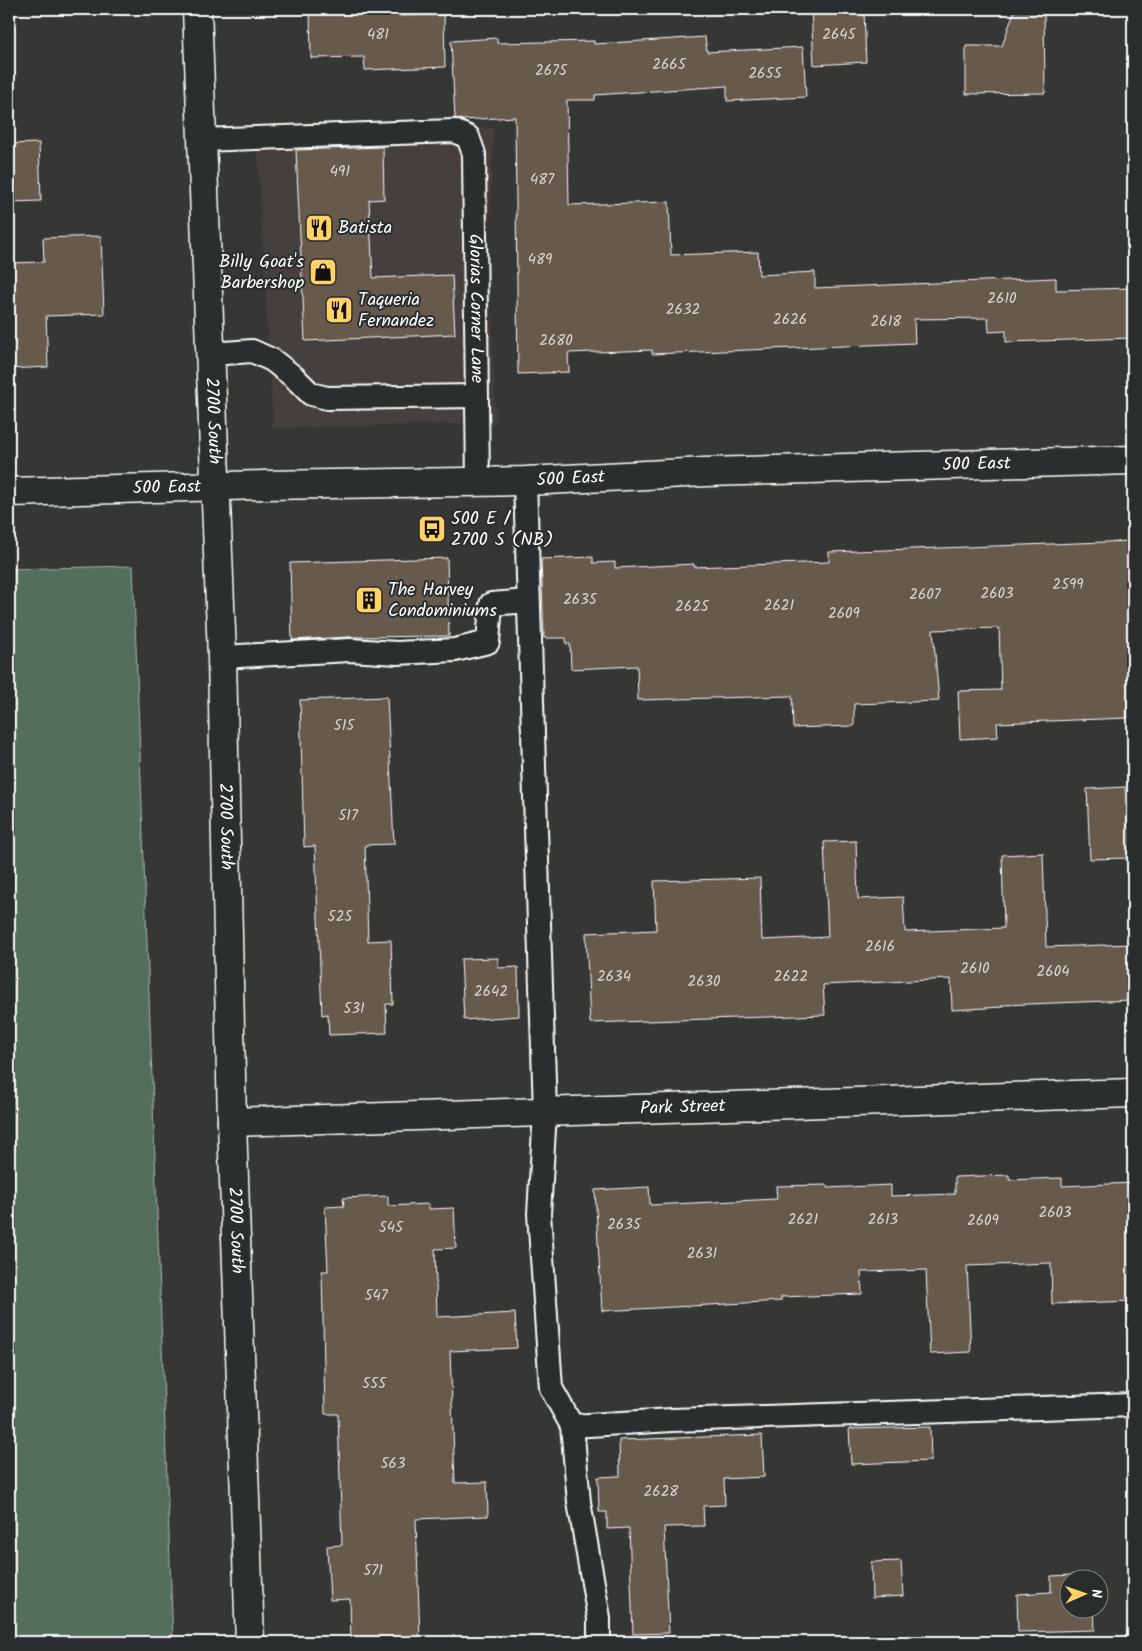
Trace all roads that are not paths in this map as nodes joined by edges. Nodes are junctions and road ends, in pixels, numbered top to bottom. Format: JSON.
{"nodes":[{"id":1,"x":197,"y":9,"type":"edge"},
{"id":2,"x":202,"y":140,"type":"junction"},
{"id":3,"x":211,"y":354,"type":"junction"},
{"id":4,"x":477,"y":396,"type":"junction"},
{"id":5,"x":1133,"y":460,"type":"edge"},
{"id":6,"x":525,"y":481,"type":"junction"},
{"id":7,"x":478,"y":482,"type":"junction"},
{"id":8,"x":216,"y":487,"type":"junction"},
{"id":9,"x":9,"y":492,"type":"edge"},
{"id":10,"x":528,"y":601,"type":"junction"},
{"id":11,"x":222,"y":657,"type":"junction"},
{"id":12,"x":1133,"y":1093,"type":"edge"},
{"id":13,"x":545,"y":1112,"type":"junction"},
{"id":14,"x":232,"y":1122,"type":"junction"},
{"id":15,"x":1133,"y":1405,"type":"edge"},
{"id":16,"x":572,"y":1426,"type":"junction"},
{"id":17,"x":250,"y":1642,"type":"edge"},
{"id":18,"x":598,"y":1642,"type":"edge"}],
"edges":[{"from":1,"to":2,"type":"street","name":"2700 South"},
{"from":2,"to":3,"type":"street","name":"2700 South"},
{"from":2,"to":4,"type":"lane","name":"Glorias Corner Lane"},
{"from":3,"to":4,"type":"lane"},
{"from":3,"to":8,"type":"street","name":"2700 South"},
{"from":4,"to":7,"type":"lane","name":"Glorias Corner Lane"},
{"from":5,"to":6,"type":"street","name":"500 East"},
{"from":6,"to":7,"type":"street","name":"500 East"},
{"from":6,"to":10,"type":"lane"},
{"from":7,"to":8,"type":"street","name":"500 East"},
{"from":8,"to":9,"type":"street","name":"500 East"},
{"from":8,"to":11,"type":"street","name":"2700 South"},
{"from":10,"to":11,"type":"lane"},
{"from":10,"to":13,"type":"lane"},
{"from":11,"to":14,"type":"street","name":"2700 South"},
{"from":12,"to":13,"type":"street","name":"Park Street"},
{"from":13,"to":14,"type":"street","name":"Park Street"},
{"from":13,"to":16,"type":"lane"},
{"from":14,"to":17,"type":"street","name":"2700 South"},
{"from":15,"to":16,"type":"lane"},
{"from":16,"to":18,"type":"lane"}]}
